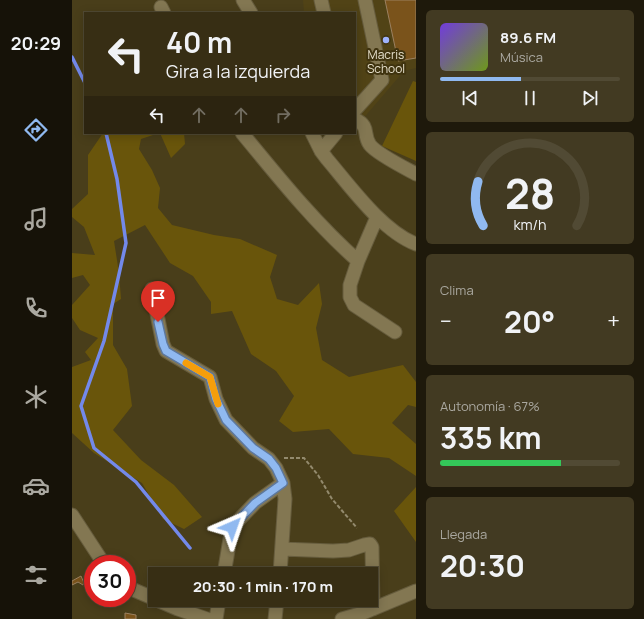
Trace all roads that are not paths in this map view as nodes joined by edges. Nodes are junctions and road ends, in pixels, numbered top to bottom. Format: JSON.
{"nodes":[{"id":1,"x":243,"y":0,"type":"edge"},
{"id":2,"x":322,"y":0,"type":"edge"},
{"id":3,"x":366,"y":0,"type":"edge"},
{"id":4,"x":250,"y":12,"type":"edge"},
{"id":5,"x":324,"y":12,"type":"edge"},
{"id":6,"x":356,"y":109,"type":"edge"},
{"id":7,"x":356,"y":120,"type":"edge"},
{"id":8,"x":243,"y":134,"type":"edge"},
{"id":9,"x":312,"y":134,"type":"edge"},
{"id":10,"x":335,"y":134,"type":"edge"},
{"id":11,"x":321,"y":151,"type":"junction"},
{"id":12,"x":416,"y":174,"type":"edge"},
{"id":13,"x":377,"y":217,"type":"junction"},
{"id":14,"x":416,"y":244,"type":"edge"},
{"id":15,"x":358,"y":261,"type":"junction"},
{"id":16,"x":152,"y":289,"type":"dead end"},
{"id":17,"x":395,"y":332,"type":"dead end"},
{"id":18,"x":283,"y":483,"type":"junction"},
{"id":19,"x":72,"y":516,"type":"edge"},
{"id":20,"x":282,"y":549,"type":"junction"},
{"id":21,"x":98,"y":555,"type":"edge"},
{"id":22,"x":225,"y":567,"type":"edge"},
{"id":23,"x":281,"y":567,"type":"edge"},
{"id":24,"x":136,"y":591,"type":"edge"},
{"id":25,"x":416,"y":591,"type":"edge"},
{"id":26,"x":148,"y":596,"type":"edge"},
{"id":27,"x":167,"y":607,"type":"edge"},
{"id":28,"x":218,"y":607,"type":"edge"},
{"id":29,"x":276,"y":607,"type":"edge"},
{"id":30,"x":366,"y":613,"type":"edge"},
{"id":31,"x":178,"y":614,"type":"edge"},
{"id":32,"x":207,"y":619,"type":"edge"},
{"id":33,"x":216,"y":619,"type":"edge"},
{"id":34,"x":275,"y":619,"type":"edge"},
{"id":35,"x":342,"y":619,"type":"edge"}],
"edges":[{"from":1,"to":4,"type":"street"},
{"from":2,"to":5,"type":"street"},
{"from":3,"to":6,"type":"street"},
{"from":7,"to":12,"type":"street"},
{"from":8,"to":15,"type":"street"},
{"from":9,"to":11,"type":"street"},
{"from":10,"to":11,"type":"street"},
{"from":11,"to":13,"type":"street"},
{"from":13,"to":14,"type":"street"},
{"from":13,"to":15,"type":"street"},
{"from":15,"to":17,"type":"street"},
{"from":16,"to":18,"type":"street"},
{"from":18,"to":20,"type":"street"},
{"from":18,"to":22,"type":"street"},
{"from":19,"to":21,"type":"street"},
{"from":20,"to":23,"type":"street"},
{"from":20,"to":30,"type":"street"},
{"from":24,"to":26,"type":"street"},
{"from":25,"to":30,"type":"street"},
{"from":27,"to":31,"type":"street"},
{"from":28,"to":33,"type":"street"},
{"from":29,"to":34,"type":"street"},
{"from":30,"to":35,"type":"street"},
{"from":31,"to":32,"type":"street"}]}
